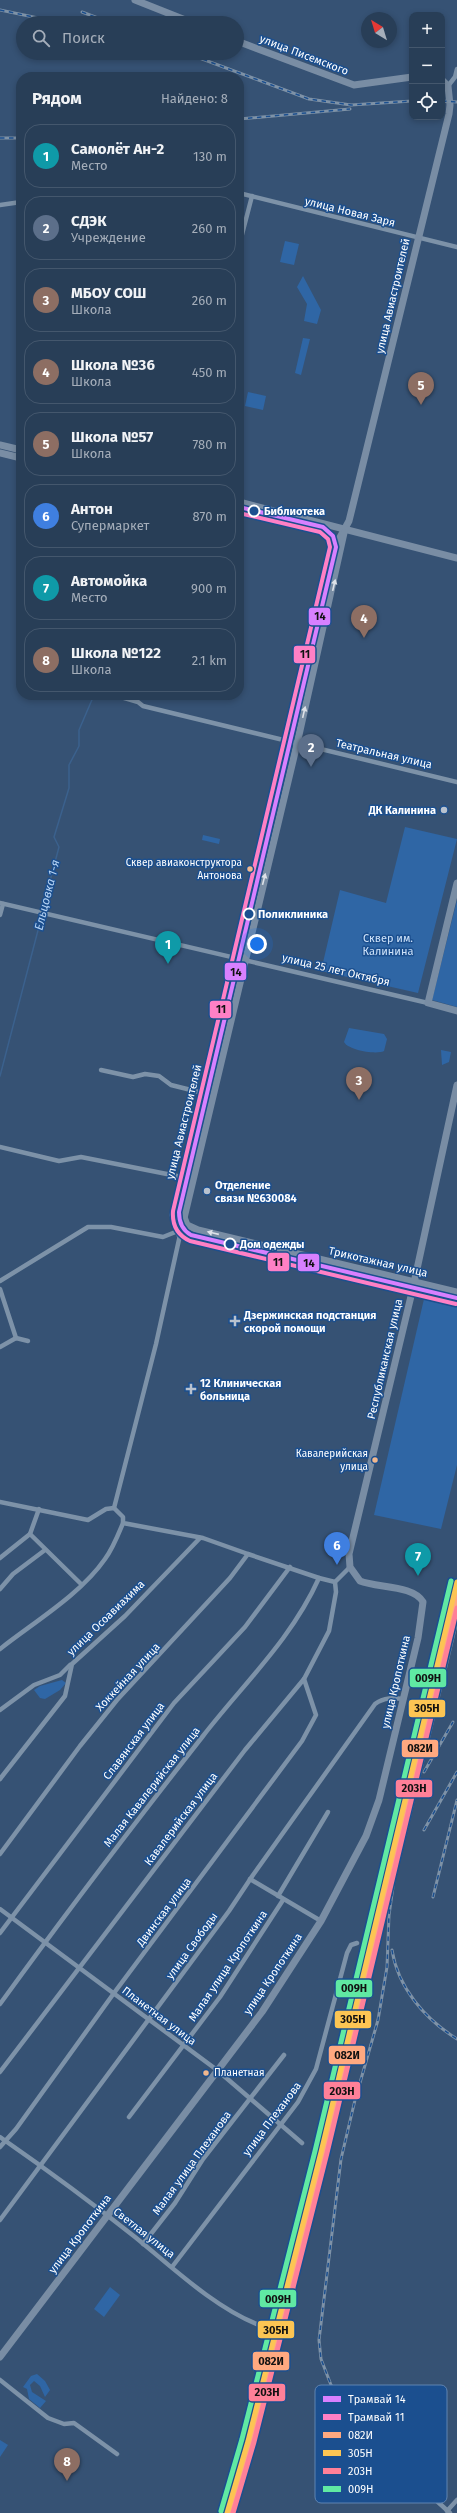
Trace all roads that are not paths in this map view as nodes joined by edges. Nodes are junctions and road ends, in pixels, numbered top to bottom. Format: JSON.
{"nodes":[{"id":1,"x":135,"y":0,"type":"edge"},
{"id":2,"x":175,"y":16,"type":"edge"},
{"id":3,"x":244,"y":43,"type":"edge"},
{"id":4,"x":457,"y":69,"type":"edge"},
{"id":5,"x":409,"y":77,"type":"edge"},
{"id":6,"x":445,"y":83,"type":"edge"},
{"id":7,"x":448,"y":86,"type":"junction"},
{"id":8,"x":244,"y":194,"type":"edge"},
{"id":9,"x":252,"y":196,"type":"junction"},
{"id":10,"x":16,"y":202,"type":"edge"},
{"id":11,"x":0,"y":204,"type":"edge"},
{"id":12,"x":244,"y":227,"type":"edge"},
{"id":13,"x":418,"y":239,"type":"junction"},
{"id":14,"x":457,"y":247,"type":"edge"},
{"id":15,"x":0,"y":445,"type":"edge"},
{"id":16,"x":16,"y":449,"type":"edge"},
{"id":17,"x":0,"y":453,"type":"edge"},
{"id":18,"x":16,"y":457,"type":"edge"},
{"id":19,"x":244,"y":503,"type":"edge"},
{"id":20,"x":244,"y":511,"type":"edge"},
{"id":21,"x":345,"y":529,"type":"junction"},
{"id":22,"x":328,"y":533,"type":"junction"},
{"id":23,"x":333,"y":550,"type":"junction"},
{"id":24,"x":457,"y":558,"type":"edge"},
{"id":25,"x":131,"y":700,"type":"edge"},
{"id":26,"x":287,"y":741,"type":"junction"},
{"id":27,"x":297,"y":744,"type":"junction"},
{"id":28,"x":457,"y":782,"type":"edge"},
{"id":29,"x":457,"y":883,"type":"edge"},
{"id":30,"x":1,"y":904,"type":"edge"},
{"id":31,"x":0,"y":914,"type":"edge"},
{"id":32,"x":235,"y":957,"type":"junction"},
{"id":33,"x":245,"y":960,"type":"junction"},
{"id":34,"x":428,"y":1003,"type":"junction"},
{"id":35,"x":457,"y":1011,"type":"edge"},
{"id":36,"x":101,"y":1070,"type":"dead end"},
{"id":37,"x":457,"y":1085,"type":"edge"},
{"id":38,"x":203,"y":1092,"type":"junction"},
{"id":39,"x":0,"y":1147,"type":"edge"},
{"id":40,"x":182,"y":1177,"type":"junction"},
{"id":41,"x":175,"y":1206,"type":"junction"},
{"id":42,"x":185,"y":1213,"type":"junction"},
{"id":43,"x":179,"y":1233,"type":"junction"},
{"id":44,"x":308,"y":1257,"type":"junction"},
{"id":45,"x":307,"y":1268,"type":"junction"},
{"id":46,"x":0,"y":1281,"type":"edge"},
{"id":47,"x":414,"y":1282,"type":"junction"},
{"id":48,"x":0,"y":1289,"type":"edge"},
{"id":49,"x":412,"y":1292,"type":"junction"},
{"id":50,"x":457,"y":1292,"type":"edge"},
{"id":51,"x":457,"y":1302,"type":"edge"},
{"id":52,"x":16,"y":1338,"type":"junction"},
{"id":53,"x":28,"y":1341,"type":"dead end"},
{"id":54,"x":0,"y":1346,"type":"edge"},
{"id":55,"x":0,"y":1502,"type":"edge"},
{"id":56,"x":114,"y":1508,"type":"junction"},
{"id":57,"x":39,"y":1509,"type":"junction"},
{"id":58,"x":123,"y":1523,"type":"junction"},
{"id":59,"x":30,"y":1534,"type":"junction"},
{"id":60,"x":200,"y":1538,"type":"junction"},
{"id":61,"x":45,"y":1550,"type":"junction"},
{"id":62,"x":248,"y":1554,"type":"junction"},
{"id":63,"x":0,"y":1558,"type":"edge"},
{"id":64,"x":290,"y":1567,"type":"junction"},
{"id":65,"x":350,"y":1567,"type":"junction"},
{"id":66,"x":318,"y":1580,"type":"junction"},
{"id":67,"x":335,"y":1582,"type":"junction"},
{"id":68,"x":81,"y":1584,"type":"junction"},
{"id":69,"x":0,"y":1589,"type":"edge"},
{"id":70,"x":0,"y":1649,"type":"edge"},
{"id":71,"x":72,"y":1664,"type":"junction"},
{"id":72,"x":60,"y":1675,"type":"junction"},
{"id":73,"x":304,"y":1679,"type":"junction"},
{"id":74,"x":68,"y":1680,"type":"junction"},
{"id":75,"x":404,"y":1698,"type":"junction"},
{"id":76,"x":0,"y":1710,"type":"edge"},
{"id":77,"x":0,"y":1779,"type":"edge"},
{"id":78,"x":328,"y":1812,"type":"dead end"},
{"id":79,"x":0,"y":1854,"type":"edge"},
{"id":80,"x":250,"y":1879,"type":"junction"},
{"id":81,"x":278,"y":1896,"type":"junction"},
{"id":82,"x":283,"y":1900,"type":"junction"},
{"id":83,"x":0,"y":1909,"type":"edge"},
{"id":84,"x":11,"y":1918,"type":"junction"},
{"id":85,"x":321,"y":1921,"type":"junction"},
{"id":86,"x":0,"y":1933,"type":"edge"},
{"id":87,"x":44,"y":1943,"type":"junction"},
{"id":88,"x":357,"y":1943,"type":"dead end"},
{"id":89,"x":80,"y":1969,"type":"junction"},
{"id":90,"x":114,"y":1993,"type":"junction"},
{"id":91,"x":0,"y":2004,"type":"edge"},
{"id":92,"x":150,"y":2020,"type":"junction"},
{"id":93,"x":185,"y":2046,"type":"junction"},
{"id":94,"x":284,"y":2055,"type":"dead end"},
{"id":95,"x":217,"y":2070,"type":"junction"},
{"id":96,"x":0,"y":2072,"type":"edge"},
{"id":97,"x":250,"y":2098,"type":"junction"},
{"id":98,"x":129,"y":2117,"type":"dead end"},
{"id":99,"x":281,"y":2123,"type":"junction"},
{"id":100,"x":0,"y":2137,"type":"edge"},
{"id":101,"x":6,"y":2142,"type":"junction"},
{"id":102,"x":302,"y":2143,"type":"dead end"},
{"id":103,"x":0,"y":2147,"type":"edge"},
{"id":104,"x":41,"y":2167,"type":"junction"},
{"id":105,"x":108,"y":2215,"type":"junction"},
{"id":106,"x":0,"y":2220,"type":"edge"},
{"id":107,"x":143,"y":2244,"type":"junction"},
{"id":108,"x":172,"y":2267,"type":"junction"},
{"id":109,"x":259,"y":2325,"type":"dead end"},
{"id":110,"x":0,"y":2357,"type":"edge"},
{"id":111,"x":0,"y":2380,"type":"edge"},
{"id":112,"x":117,"y":2454,"type":"dead end"},
{"id":113,"x":457,"y":2500,"type":"edge"},
{"id":114,"x":438,"y":2503,"type":"edge"},
{"id":115,"x":448,"y":2512,"type":"edge"}],
"edges":[{"from":1,"to":2,"type":"main road"},
{"from":3,"to":5,"type":"main road","name":"улица Писемского"},
{"from":4,"to":7,"type":"street"},
{"from":6,"to":7,"type":"main road"},
{"from":7,"to":13,"type":"main road","name":"улица Авиастроителей"},
{"from":8,"to":9,"type":"street","name":"улица Новая Заря"},
{"from":9,"to":12,"type":"street"},
{"from":9,"to":13,"type":"street","name":"улица Новая Заря"},
{"from":10,"to":11,"type":"street"},
{"from":13,"to":14,"type":"street","name":"улица Новая Заря"},
{"from":13,"to":21,"type":"main road","name":"улица Авиастроителей"},
{"from":15,"to":16,"type":"main road"},
{"from":17,"to":18,"type":"main road"},
{"from":19,"to":21,"type":"main road"},
{"from":20,"to":22,"type":"main road"},
{"from":21,"to":22,"type":"main road"},
{"from":21,"to":23,"type":"main road","name":"улица Авиастроителей"},
{"from":21,"to":24,"type":"main road"},
{"from":27,"to":21,"type":"main road","name":"улица Авиастроителей","one_way":true},
{"from":22,"to":23,"type":"main road"},
{"from":23,"to":26,"type":"main road","name":"улица Авиастроителей"},
{"from":25,"to":26,"type":"street","name":"Театральная улица"},
{"from":26,"to":27,"type":"street","name":"Театральная улица"},
{"from":26,"to":32,"type":"main road","name":"улица Авиастроителей"},
{"from":27,"to":28,"type":"street","name":"Театральная улица"},
{"from":33,"to":27,"type":"main road","name":"улица Авиастроителей","one_way":true},
{"from":29,"to":34,"type":"main road"},
{"from":30,"to":31,"type":"street"},
{"from":30,"to":32,"type":"street","name":"улица 25 лет Октября"},
{"from":32,"to":33,"type":"street","name":"улица 25 лет Октября"},
{"from":32,"to":38,"type":"main road","name":"улица Авиастроителей"},
{"from":33,"to":34,"type":"street","name":"улица 25 лет Октября"},
{"from":33,"to":42,"type":"main road","name":"улица Авиастроителей"},
{"from":34,"to":35,"type":"main road","name":"улица 25 лет Октября"},
{"from":36,"to":38,"type":"street"},
{"from":37,"to":47,"type":"main road","name":"Республиканская улица"},
{"from":38,"to":40,"type":"main road","name":"улица Авиастроителей"},
{"from":39,"to":40,"type":"street"},
{"from":40,"to":41,"type":"main road","name":"улица Авиастроителей"},
{"from":41,"to":42,"type":"main road","name":"Трикотажная улица"},
{"from":41,"to":43,"type":"main road","name":"улица Авиастроителей"},
{"from":42,"to":43,"type":"main road","name":"улица Авиастроителей"},
{"from":44,"to":42,"type":"main road","name":"Трикотажная улица","one_way":true},
{"from":43,"to":45,"type":"main road","name":"Трикотажная улица"},
{"from":43,"to":46,"type":"street"},
{"from":43,"to":56,"type":"street"},
{"from":44,"to":45,"type":"main road"},
{"from":44,"to":47,"type":"main road","name":"Трикотажная улица"},
{"from":45,"to":49,"type":"main road","name":"Трикотажная улица"},
{"from":47,"to":49,"type":"main road","name":"Республиканская улица"},
{"from":47,"to":50,"type":"main road","name":"Трикотажная улица"},
{"from":48,"to":52,"type":"street"},
{"from":49,"to":51,"type":"main road","name":"Трикотажная улица"},
{"from":49,"to":65,"type":"main road","name":"Республиканская улица"},
{"from":52,"to":53,"type":"street"},
{"from":52,"to":54,"type":"street"},
{"from":55,"to":57,"type":"street"},
{"from":56,"to":57,"type":"street"},
{"from":56,"to":58,"type":"street"},
{"from":57,"to":59,"type":"street"},
{"from":58,"to":60,"type":"street"},
{"from":58,"to":68,"type":"street"},
{"from":59,"to":61,"type":"street"},
{"from":59,"to":63,"type":"street"},
{"from":60,"to":62,"type":"street"},
{"from":60,"to":71,"type":"street","name":"улица Осоавиахима"},
{"from":61,"to":68,"type":"street"},
{"from":61,"to":69,"type":"street"},
{"from":62,"to":64,"type":"street"},
{"from":62,"to":79,"type":"street","name":"Хоккейная улица"},
{"from":64,"to":66,"type":"street"},
{"from":64,"to":84,"type":"street","name":"Славянская улица"},
{"from":65,"to":67,"type":"street"},
{"from":65,"to":75,"type":"main road","name":"улица Кропоткина"},
{"from":66,"to":67,"type":"street"},
{"from":66,"to":87,"type":"street","name":"Малая Кавалерийская улица"},
{"from":67,"to":73,"type":"street","name":"Кавалерийская улица"},
{"from":68,"to":70,"type":"street"},
{"from":71,"to":72,"type":"street"},
{"from":71,"to":74,"type":"street","name":"улица Осоавиахима"},
{"from":72,"to":74,"type":"street"},
{"from":72,"to":76,"type":"street"},
{"from":73,"to":89,"type":"street","name":"Кавалерийская улица"},
{"from":73,"to":90,"type":"street","name":"Двинская улица"},
{"from":74,"to":77,"type":"street","name":"улица Осоавиахима"},
{"from":75,"to":80,"type":"street","name":"улица Свободы"},
{"from":75,"to":85,"type":"main road","name":"улица Кропоткина"},
{"from":78,"to":81,"type":"street"},
{"from":80,"to":81,"type":"street"},
{"from":80,"to":92,"type":"street","name":"улица Свободы"},
{"from":81,"to":82,"type":"street"},
{"from":82,"to":85,"type":"street"},
{"from":82,"to":93,"type":"street","name":"Малая улица Кропоткина"},
{"from":83,"to":84,"type":"street","name":"Планетная улица"},
{"from":84,"to":86,"type":"street","name":"Славянская улица"},
{"from":84,"to":87,"type":"street","name":"Планетная улица"},
{"from":85,"to":95,"type":"main road","name":"улица Кропоткина"},
{"from":87,"to":89,"type":"street","name":"Планетная улица"},
{"from":87,"to":91,"type":"street","name":"Малая Кавалерийская улица"},
{"from":88,"to":99,"type":"street","name":"улица Плеханова"},
{"from":89,"to":90,"type":"street","name":"Планетная улица"},
{"from":89,"to":96,"type":"street","name":"Кавалерийская улица"},
{"from":90,"to":92,"type":"street","name":"Планетная улица"},
{"from":90,"to":101,"type":"street","name":"Двинская улица"},
{"from":92,"to":93,"type":"street","name":"Планетная улица"},
{"from":92,"to":104,"type":"street","name":"улица Свободы"},
{"from":93,"to":95,"type":"street","name":"Планетная улица"},
{"from":93,"to":98,"type":"street","name":"Малая улица Кропоткина"},
{"from":94,"to":97,"type":"street","name":"Малая улица Плеханова"},
{"from":95,"to":97,"type":"street","name":"Планетная улица"},
{"from":95,"to":105,"type":"main road","name":"улица Кропоткина"},
{"from":97,"to":99,"type":"street","name":"Планетная улица"},
{"from":97,"to":107,"type":"street","name":"Малая улица Плеханова"},
{"from":99,"to":102,"type":"street","name":"Планетная улица"},
{"from":99,"to":108,"type":"street","name":"улица Плеханова"},
{"from":100,"to":101,"type":"street","name":"Светлая улица"},
{"from":101,"to":103,"type":"street","name":"Двинская улица"},
{"from":101,"to":104,"type":"street","name":"Светлая улица"},
{"from":104,"to":105,"type":"street","name":"Светлая улица"},
{"from":104,"to":106,"type":"street","name":"улица Свободы"},
{"from":105,"to":107,"type":"street","name":"Светлая улица"},
{"from":105,"to":110,"type":"main road","name":"улица Кропоткина"},
{"from":107,"to":108,"type":"street","name":"Светлая улица"},
{"from":108,"to":109,"type":"street","name":"Светлая улица"},
{"from":111,"to":112,"type":"street"},
{"from":113,"to":115,"type":"street"},
{"from":114,"to":115,"type":"street"}]}
